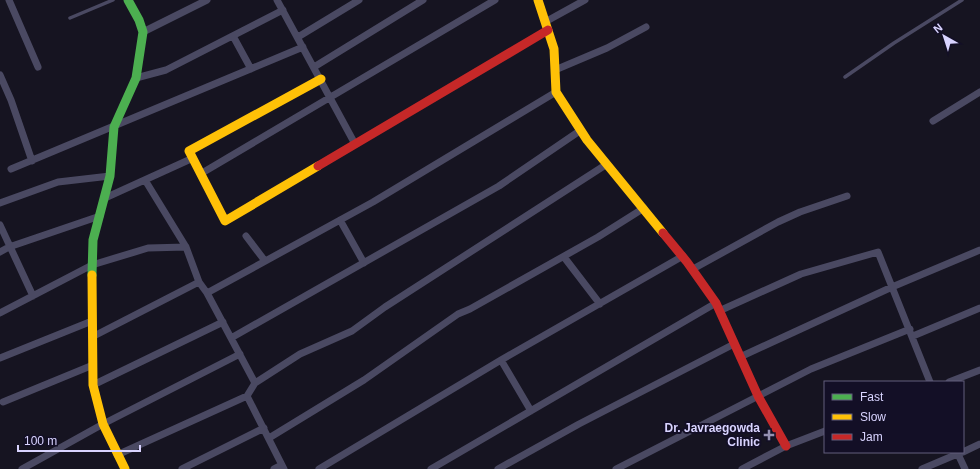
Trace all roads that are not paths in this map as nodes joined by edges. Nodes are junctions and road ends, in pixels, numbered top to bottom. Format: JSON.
{"nodes":[{"id":1,"x":8,"y":0,"type":"edge"},
{"id":2,"x":113,"y":0,"type":"edge"},
{"id":3,"x":128,"y":0,"type":"edge"},
{"id":4,"x":207,"y":0,"type":"edge"},
{"id":5,"x":277,"y":0,"type":"edge"},
{"id":6,"x":359,"y":0,"type":"edge"},
{"id":7,"x":423,"y":0,"type":"edge"},
{"id":8,"x":495,"y":0,"type":"edge"},
{"id":9,"x":538,"y":0,"type":"edge"},
{"id":10,"x":585,"y":0,"type":"edge"},
{"id":11,"x":962,"y":0,"type":"edge"},
{"id":12,"x":283,"y":10,"type":"junction"},
{"id":13,"x":70,"y":18,"type":"dead end"},
{"id":14,"x":547,"y":26,"type":"junction"},
{"id":15,"x":646,"y":27,"type":"dead end"},
{"id":16,"x":142,"y":32,"type":"junction"},
{"id":17,"x":233,"y":36,"type":"junction"},
{"id":18,"x":298,"y":37,"type":"junction"},
{"id":19,"x":303,"y":47,"type":"junction"},
{"id":20,"x":38,"y":67,"type":"dead end"},
{"id":21,"x":314,"y":67,"type":"junction"},
{"id":22,"x":251,"y":69,"type":"junction"},
{"id":23,"x":555,"y":70,"type":"junction"},
{"id":24,"x":0,"y":75,"type":"edge"},
{"id":25,"x":846,"y":77,"type":"dead end"},
{"id":26,"x":136,"y":78,"type":"junction"},
{"id":27,"x":320,"y":79,"type":"junction"},
{"id":28,"x":556,"y":92,"type":"junction"},
{"id":29,"x":980,"y":92,"type":"edge"},
{"id":30,"x":330,"y":97,"type":"junction"},
{"id":31,"x":932,"y":121,"type":"dead end"},
{"id":32,"x":114,"y":127,"type":"junction"},
{"id":33,"x":581,"y":130,"type":"junction"},
{"id":34,"x":355,"y":144,"type":"junction"},
{"id":35,"x":193,"y":158,"type":"junction"},
{"id":36,"x":32,"y":161,"type":"junction"},
{"id":37,"x":607,"y":164,"type":"junction"},
{"id":38,"x":11,"y":170,"type":"dead end"},
{"id":39,"x":202,"y":173,"type":"junction"},
{"id":40,"x":110,"y":176,"type":"junction"},
{"id":41,"x":145,"y":180,"type":"junction"},
{"id":42,"x":847,"y":196,"type":"dead end"},
{"id":43,"x":104,"y":198,"type":"junction"},
{"id":44,"x":0,"y":203,"type":"edge"},
{"id":45,"x":644,"y":208,"type":"junction"},
{"id":46,"x":100,"y":216,"type":"junction"},
{"id":47,"x":340,"y":220,"type":"junction"},
{"id":48,"x":0,"y":225,"type":"edge"},
{"id":49,"x":246,"y":236,"type":"dead end"},
{"id":50,"x":9,"y":247,"type":"junction"},
{"id":51,"x":186,"y":247,"type":"junction"},
{"id":52,"x":980,"y":250,"type":"edge"},
{"id":53,"x":0,"y":252,"type":"edge"},
{"id":54,"x":683,"y":256,"type":"junction"},
{"id":55,"x":564,"y":257,"type":"junction"},
{"id":56,"x":265,"y":261,"type":"junction"},
{"id":57,"x":364,"y":263,"type":"junction"},
{"id":58,"x":92,"y":265,"type":"junction"},
{"id":59,"x":693,"y":269,"type":"junction"},
{"id":60,"x":199,"y":282,"type":"junction"},
{"id":61,"x":892,"y":287,"type":"junction"},
{"id":62,"x":207,"y":293,"type":"junction"},
{"id":63,"x":32,"y":296,"type":"junction"},
{"id":64,"x":600,"y":304,"type":"junction"},
{"id":65,"x":718,"y":307,"type":"junction"},
{"id":66,"x":980,"y":308,"type":"edge"},
{"id":67,"x":0,"y":313,"type":"edge"},
{"id":68,"x":92,"y":321,"type":"junction"},
{"id":69,"x":223,"y":322,"type":"junction"},
{"id":70,"x":910,"y":329,"type":"junction"},
{"id":71,"x":913,"y":336,"type":"junction"},
{"id":72,"x":92,"y":337,"type":"junction"},
{"id":73,"x":232,"y":338,"type":"junction"},
{"id":74,"x":734,"y":344,"type":"junction"},
{"id":75,"x":240,"y":354,"type":"junction"},
{"id":76,"x":740,"y":357,"type":"junction"},
{"id":77,"x":0,"y":358,"type":"edge"},
{"id":78,"x":501,"y":360,"type":"junction"},
{"id":79,"x":93,"y":365,"type":"junction"},
{"id":80,"x":980,"y":370,"type":"edge"},
{"id":81,"x":930,"y":381,"type":"edge"},
{"id":82,"x":952,"y":381,"type":"edge"},
{"id":83,"x":255,"y":383,"type":"junction"},
{"id":84,"x":93,"y":385,"type":"junction"},
{"id":85,"x":247,"y":396,"type":"junction"},
{"id":86,"x":758,"y":396,"type":"junction"},
{"id":87,"x":3,"y":402,"type":"dead end"},
{"id":88,"x":531,"y":411,"type":"junction"},
{"id":89,"x":103,"y":424,"type":"junction"},
{"id":90,"x":264,"y":428,"type":"junction"},
{"id":91,"x":824,"y":431,"type":"edge"},
{"id":92,"x":269,"y":438,"type":"junction"},
{"id":93,"x":980,"y":444,"type":"edge"},
{"id":94,"x":786,"y":446,"type":"junction"},
{"id":95,"x":964,"y":450,"type":"edge"},
{"id":96,"x":958,"y":453,"type":"edge"},
{"id":97,"x":960,"y":453,"type":"edge"},
{"id":98,"x":117,"y":454,"type":"junction"},
{"id":99,"x":283,"y":467,"type":"edge"},
{"id":100,"x":931,"y":467,"type":"edge"},
{"id":101,"x":748,"y":468,"type":"edge"},
{"id":102,"x":22,"y":469,"type":"edge"},
{"id":103,"x":126,"y":469,"type":"edge"},
{"id":104,"x":182,"y":469,"type":"edge"},
{"id":105,"x":274,"y":469,"type":"edge"},
{"id":106,"x":319,"y":469,"type":"edge"},
{"id":107,"x":431,"y":469,"type":"edge"},
{"id":108,"x":498,"y":469,"type":"edge"},
{"id":109,"x":616,"y":469,"type":"edge"},
{"id":110,"x":922,"y":469,"type":"edge"},
{"id":111,"x":965,"y":469,"type":"edge"}],
"edges":[{"from":1,"to":20,"type":"street"},
{"from":2,"to":13,"type":"lane"},
{"from":3,"to":16,"type":"street"},
{"from":4,"to":16,"type":"street"},
{"from":5,"to":12,"type":"street"},
{"from":6,"to":18,"type":"street"},
{"from":7,"to":21,"type":"street"},
{"from":8,"to":30,"type":"street"},
{"from":9,"to":14,"type":"street"},
{"from":10,"to":14,"type":"street"},
{"from":11,"to":25,"type":"lane"},
{"from":12,"to":17,"type":"street"},
{"from":12,"to":18,"type":"street"},
{"from":14,"to":23,"type":"street"},
{"from":14,"to":34,"type":"street"},
{"from":15,"to":23,"type":"street"},
{"from":16,"to":26,"type":"street"},
{"from":17,"to":22,"type":"street"},
{"from":17,"to":26,"type":"street"},
{"from":18,"to":19,"type":"street"},
{"from":19,"to":21,"type":"street"},
{"from":19,"to":22,"type":"street"},
{"from":21,"to":27,"type":"street"},
{"from":22,"to":32,"type":"street"},
{"from":23,"to":28,"type":"street"},
{"from":24,"to":36,"type":"street"},
{"from":26,"to":32,"type":"street"},
{"from":27,"to":30,"type":"street"},
{"from":27,"to":35,"type":"street"},
{"from":28,"to":33,"type":"street"},
{"from":28,"to":47,"type":"street"},
{"from":29,"to":31,"type":"street"},
{"from":30,"to":34,"type":"street"},
{"from":30,"to":39,"type":"street"},
{"from":32,"to":36,"type":"street"},
{"from":32,"to":40,"type":"street"},
{"from":33,"to":37,"type":"street"},
{"from":33,"to":57,"type":"street"},
{"from":34,"to":39,"type":"street"},
{"from":35,"to":39,"type":"street"},
{"from":35,"to":41,"type":"street"},
{"from":36,"to":38,"type":"street"},
{"from":37,"to":45,"type":"street"},
{"from":37,"to":83,"type":"street"},
{"from":40,"to":43,"type":"street"},
{"from":40,"to":44,"type":"street"},
{"from":41,"to":43,"type":"street"},
{"from":41,"to":51,"type":"street"},
{"from":42,"to":59,"type":"street"},
{"from":43,"to":46,"type":"street"},
{"from":45,"to":54,"type":"street"},
{"from":45,"to":55,"type":"street"},
{"from":46,"to":50,"type":"street"},
{"from":46,"to":58,"type":"street"},
{"from":47,"to":56,"type":"street"},
{"from":47,"to":57,"type":"street"},
{"from":48,"to":50,"type":"street"},
{"from":49,"to":56,"type":"street"},
{"from":50,"to":53,"type":"street"},
{"from":50,"to":63,"type":"street"},
{"from":51,"to":58,"type":"street"},
{"from":51,"to":60,"type":"street"},
{"from":52,"to":61,"type":"street"},
{"from":54,"to":59,"type":"street"},
{"from":54,"to":64,"type":"street"},
{"from":55,"to":64,"type":"street"},
{"from":55,"to":92,"type":"street"},
{"from":56,"to":62,"type":"street"},
{"from":57,"to":73,"type":"street"},
{"from":58,"to":63,"type":"street"},
{"from":58,"to":68,"type":"street"},
{"from":59,"to":65,"type":"street"},
{"from":60,"to":62,"type":"street"},
{"from":60,"to":72,"type":"street"},
{"from":61,"to":65,"type":"street"},
{"from":61,"to":70,"type":"street"},
{"from":61,"to":76,"type":"street"},
{"from":62,"to":69,"type":"street"},
{"from":63,"to":67,"type":"street"},
{"from":64,"to":78,"type":"street"},
{"from":65,"to":74,"type":"street"},
{"from":65,"to":88,"type":"street"},
{"from":66,"to":71,"type":"street"},
{"from":68,"to":72,"type":"street"},
{"from":68,"to":77,"type":"street"},
{"from":69,"to":73,"type":"street"},
{"from":69,"to":84,"type":"street"},
{"from":70,"to":71,"type":"street"},
{"from":70,"to":86,"type":"street"},
{"from":71,"to":81,"type":"street"},
{"from":72,"to":79,"type":"street"},
{"from":73,"to":75,"type":"street"},
{"from":74,"to":76,"type":"street"},
{"from":74,"to":108,"type":"street"},
{"from":75,"to":83,"type":"street"},
{"from":75,"to":89,"type":"street"},
{"from":76,"to":86,"type":"street"},
{"from":78,"to":88,"type":"street"},
{"from":78,"to":106,"type":"street"},
{"from":79,"to":84,"type":"street"},
{"from":79,"to":87,"type":"street"},
{"from":80,"to":82,"type":"street"},
{"from":83,"to":85,"type":"street"},
{"from":84,"to":89,"type":"street"},
{"from":85,"to":90,"type":"street"},
{"from":85,"to":98,"type":"street"},
{"from":86,"to":94,"type":"street"},
{"from":86,"to":109,"type":"street"},
{"from":88,"to":107,"type":"street"},
{"from":89,"to":98,"type":"street"},
{"from":89,"to":102,"type":"street"},
{"from":90,"to":92,"type":"street"},
{"from":90,"to":104,"type":"street"},
{"from":91,"to":94,"type":"street"},
{"from":92,"to":99,"type":"street"},
{"from":93,"to":95,"type":"street"},
{"from":94,"to":101,"type":"street"},
{"from":96,"to":100,"type":"street"},
{"from":97,"to":111,"type":"street"},
{"from":98,"to":103,"type":"street"},
{"from":99,"to":105,"type":"street"},
{"from":100,"to":110,"type":"street"}]}
